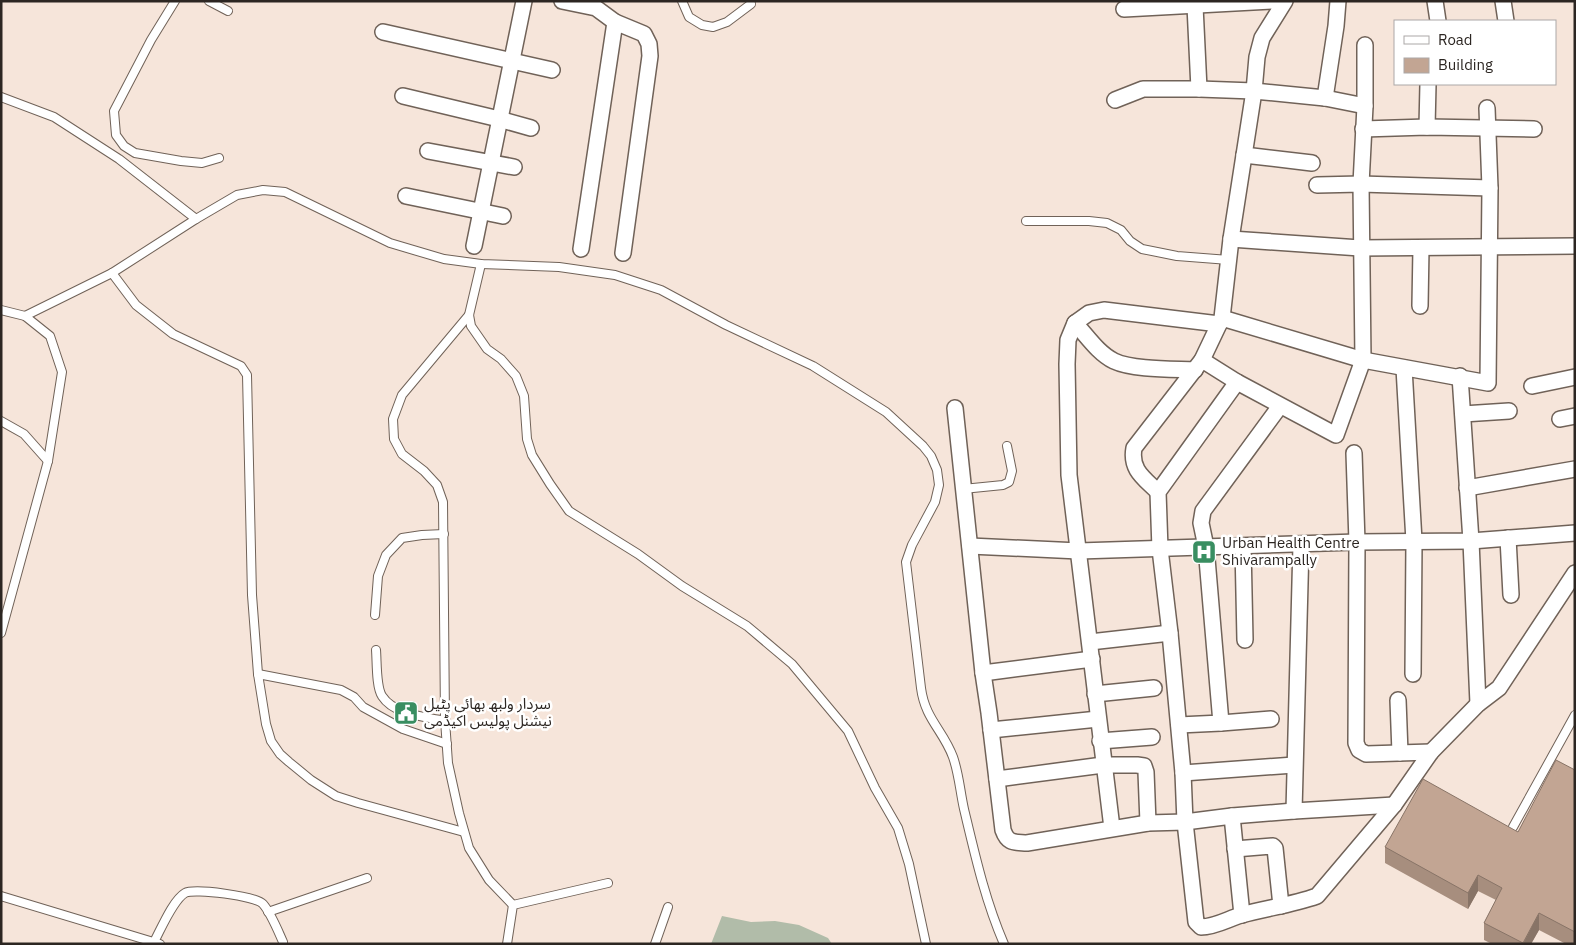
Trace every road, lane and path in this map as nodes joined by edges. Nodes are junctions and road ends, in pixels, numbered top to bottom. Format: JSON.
{"nodes":[{"id":1,"x":174,"y":1,"type":"edge"},
{"id":2,"x":209,"y":1,"type":"edge"},
{"id":3,"x":524,"y":1,"type":"edge"},
{"id":4,"x":562,"y":1,"type":"edge"},
{"id":5,"x":682,"y":1,"type":"edge"},
{"id":6,"x":1274,"y":1,"type":"edge"},
{"id":7,"x":1286,"y":1,"type":"edge"},
{"id":8,"x":1338,"y":1,"type":"edge"},
{"id":9,"x":1435,"y":1,"type":"edge"},
{"id":10,"x":1502,"y":1,"type":"edge"},
{"id":11,"x":750,"y":4,"type":"dead end"},
{"id":12,"x":597,"y":5,"type":"edge"},
{"id":13,"x":1195,"y":6,"type":"junction"},
{"id":14,"x":1124,"y":8,"type":"dead end"},
{"id":15,"x":228,"y":11,"type":"dead end"},
{"id":16,"x":1438,"y":20,"type":"edge"},
{"id":17,"x":1506,"y":20,"type":"edge"},
{"id":18,"x":615,"y":22,"type":"junction"},
{"id":19,"x":383,"y":32,"type":"dead end"},
{"id":20,"x":1365,"y":45,"type":"dead end"},
{"id":21,"x":511,"y":62,"type":"junction"},
{"id":22,"x":552,"y":70,"type":"dead end"},
{"id":23,"x":1428,"y":85,"type":"edge"},
{"id":24,"x":1199,"y":89,"type":"junction"},
{"id":25,"x":1254,"y":91,"type":"junction"},
{"id":26,"x":403,"y":96,"type":"dead end"},
{"id":27,"x":1,"y":97,"type":"edge"},
{"id":28,"x":1325,"y":98,"type":"junction"},
{"id":29,"x":1115,"y":100,"type":"dead end"},
{"id":30,"x":1365,"y":106,"type":"junction"},
{"id":31,"x":1487,"y":108,"type":"dead end"},
{"id":32,"x":499,"y":119,"type":"junction"},
{"id":33,"x":1427,"y":127,"type":"junction"},
{"id":34,"x":531,"y":128,"type":"dead end"},
{"id":35,"x":1488,"y":128,"type":"junction"},
{"id":36,"x":1363,"y":129,"type":"junction"},
{"id":37,"x":1534,"y":129,"type":"dead end"},
{"id":38,"x":428,"y":151,"type":"dead end"},
{"id":39,"x":1244,"y":155,"type":"junction"},
{"id":40,"x":219,"y":158,"type":"dead end"},
{"id":41,"x":491,"y":162,"type":"junction"},
{"id":42,"x":1312,"y":163,"type":"dead end"},
{"id":43,"x":514,"y":167,"type":"dead end"},
{"id":44,"x":1361,"y":184,"type":"junction"},
{"id":45,"x":1317,"y":185,"type":"dead end"},
{"id":46,"x":1490,"y":188,"type":"junction"},
{"id":47,"x":406,"y":196,"type":"dead end"},
{"id":48,"x":481,"y":212,"type":"junction"},
{"id":49,"x":503,"y":216,"type":"dead end"},
{"id":50,"x":196,"y":219,"type":"junction"},
{"id":51,"x":1026,"y":221,"type":"dead end"},
{"id":52,"x":1231,"y":239,"type":"junction"},
{"id":53,"x":474,"y":246,"type":"dead end"},
{"id":54,"x":1575,"y":246,"type":"edge"},
{"id":55,"x":1360,"y":248,"type":"junction"},
{"id":56,"x":1421,"y":248,"type":"junction"},
{"id":57,"x":1490,"y":248,"type":"junction"},
{"id":58,"x":581,"y":249,"type":"dead end"},
{"id":59,"x":623,"y":253,"type":"dead end"},
{"id":60,"x":1228,"y":260,"type":"junction"},
{"id":61,"x":481,"y":264,"type":"junction"},
{"id":62,"x":112,"y":273,"type":"junction"},
{"id":63,"x":1420,"y":306,"type":"dead end"},
{"id":64,"x":1,"y":310,"type":"edge"},
{"id":65,"x":469,"y":315,"type":"junction"},
{"id":66,"x":24,"y":316,"type":"junction"},
{"id":67,"x":1220,"y":321,"type":"junction"},
{"id":68,"x":1075,"y":323,"type":"junction"},
{"id":69,"x":1363,"y":360,"type":"junction"},
{"id":70,"x":1198,"y":365,"type":"junction"},
{"id":71,"x":1404,"y":368,"type":"junction"},
{"id":72,"x":1460,"y":376,"type":"junction"},
{"id":73,"x":1575,"y":377,"type":"edge"},
{"id":74,"x":1237,"y":382,"type":"junction"},
{"id":75,"x":1532,"y":386,"type":"dead end"},
{"id":76,"x":1280,"y":406,"type":"junction"},
{"id":77,"x":955,"y":408,"type":"dead end"},
{"id":78,"x":1508,"y":410,"type":"dead end"},
{"id":79,"x":1463,"y":414,"type":"junction"},
{"id":80,"x":1,"y":421,"type":"edge"},
{"id":81,"x":1007,"y":446,"type":"dead end"},
{"id":82,"x":1354,"y":454,"type":"dead end"},
{"id":83,"x":48,"y":461,"type":"junction"},
{"id":84,"x":1575,"y":469,"type":"edge"},
{"id":85,"x":1468,"y":488,"type":"junction"},
{"id":86,"x":963,"y":490,"type":"junction"},
{"id":87,"x":1158,"y":492,"type":"junction"},
{"id":88,"x":1575,"y":533,"type":"edge"},
{"id":89,"x":444,"y":534,"type":"junction"},
{"id":90,"x":1508,"y":538,"type":"junction"},
{"id":91,"x":1414,"y":541,"type":"junction"},
{"id":92,"x":1471,"y":541,"type":"junction"},
{"id":93,"x":1357,"y":542,"type":"junction"},
{"id":94,"x":1301,"y":545,"type":"junction"},
{"id":95,"x":970,"y":546,"type":"junction"},
{"id":96,"x":1243,"y":546,"type":"junction"},
{"id":97,"x":1206,"y":547,"type":"junction"},
{"id":98,"x":1160,"y":549,"type":"junction"},
{"id":99,"x":1079,"y":551,"type":"junction"},
{"id":100,"x":1575,"y":573,"type":"edge"},
{"id":101,"x":1510,"y":595,"type":"dead end"},
{"id":102,"x":375,"y":615,"type":"dead end"},
{"id":103,"x":1,"y":633,"type":"edge"},
{"id":104,"x":1170,"y":633,"type":"junction"},
{"id":105,"x":1245,"y":640,"type":"dead end"},
{"id":106,"x":1090,"y":642,"type":"junction"},
{"id":107,"x":376,"y":650,"type":"dead end"},
{"id":108,"x":1092,"y":659,"type":"junction"},
{"id":109,"x":982,"y":673,"type":"junction"},
{"id":110,"x":258,"y":674,"type":"junction"},
{"id":111,"x":1413,"y":674,"type":"dead end"},
{"id":112,"x":1154,"y":688,"type":"dead end"},
{"id":113,"x":1095,"y":694,"type":"junction"},
{"id":114,"x":1398,"y":700,"type":"dead end"},
{"id":115,"x":1478,"y":704,"type":"junction"},
{"id":116,"x":1575,"y":715,"type":"edge"},
{"id":117,"x":1098,"y":719,"type":"junction"},
{"id":118,"x":1270,"y":719,"type":"dead end"},
{"id":119,"x":446,"y":721,"type":"junction"},
{"id":120,"x":1221,"y":722,"type":"junction"},
{"id":121,"x":1179,"y":725,"type":"junction"},
{"id":122,"x":991,"y":730,"type":"junction"},
{"id":123,"x":1152,"y":737,"type":"dead end"},
{"id":124,"x":1100,"y":742,"type":"junction"},
{"id":125,"x":447,"y":744,"type":"junction"},
{"id":126,"x":1432,"y":752,"type":"junction"},
{"id":127,"x":1400,"y":753,"type":"junction"},
{"id":128,"x":1103,"y":766,"type":"junction"},
{"id":129,"x":1294,"y":766,"type":"junction"},
{"id":130,"x":1183,"y":773,"type":"junction"},
{"id":131,"x":997,"y":779,"type":"junction"},
{"id":132,"x":1394,"y":805,"type":"junction"},
{"id":133,"x":1294,"y":811,"type":"junction"},
{"id":134,"x":1232,"y":816,"type":"junction"},
{"id":135,"x":1185,"y":822,"type":"junction"},
{"id":136,"x":1148,"y":823,"type":"junction"},
{"id":137,"x":1513,"y":827,"type":"edge"},
{"id":138,"x":1112,"y":828,"type":"junction"},
{"id":139,"x":464,"y":832,"type":"junction"},
{"id":140,"x":1236,"y":849,"type":"junction"},
{"id":141,"x":367,"y":878,"type":"dead end"},
{"id":142,"x":608,"y":883,"type":"dead end"},
{"id":143,"x":1,"y":896,"type":"edge"},
{"id":144,"x":513,"y":905,"type":"junction"},
{"id":145,"x":668,"y":906,"type":"dead end"},
{"id":146,"x":1281,"y":906,"type":"junction"},
{"id":147,"x":268,"y":912,"type":"junction"},
{"id":148,"x":1242,"y":915,"type":"junction"},
{"id":149,"x":157,"y":943,"type":"edge"},
{"id":150,"x":284,"y":943,"type":"edge"},
{"id":151,"x":507,"y":944,"type":"edge"},
{"id":152,"x":655,"y":944,"type":"edge"},
{"id":153,"x":926,"y":944,"type":"edge"},
{"id":154,"x":1004,"y":944,"type":"edge"}],
"edges":[{"from":1,"to":40,"type":"lane"},
{"from":2,"to":15,"type":"lane"},
{"from":3,"to":21,"type":"street"},
{"from":4,"to":12,"type":"street"},
{"from":5,"to":11,"type":"lane"},
{"from":6,"to":13,"type":"street"},
{"from":7,"to":25,"type":"street"},
{"from":8,"to":28,"type":"street"},
{"from":9,"to":16,"type":"street"},
{"from":10,"to":17,"type":"street"},
{"from":12,"to":18,"type":"street"},
{"from":13,"to":14,"type":"street"},
{"from":13,"to":24,"type":"street"},
{"from":18,"to":58,"type":"street"},
{"from":18,"to":59,"type":"street"},
{"from":19,"to":21,"type":"street"},
{"from":20,"to":30,"type":"street"},
{"from":21,"to":22,"type":"street"},
{"from":21,"to":32,"type":"street"},
{"from":23,"to":33,"type":"street"},
{"from":24,"to":25,"type":"street"},
{"from":24,"to":29,"type":"street"},
{"from":25,"to":28,"type":"street"},
{"from":25,"to":39,"type":"street"},
{"from":26,"to":32,"type":"street"},
{"from":27,"to":50,"type":"lane"},
{"from":28,"to":30,"type":"street"},
{"from":30,"to":36,"type":"street"},
{"from":31,"to":35,"type":"street"},
{"from":32,"to":34,"type":"street"},
{"from":32,"to":41,"type":"street"},
{"from":33,"to":35,"type":"street"},
{"from":33,"to":36,"type":"street"},
{"from":35,"to":37,"type":"street"},
{"from":35,"to":46,"type":"street"},
{"from":36,"to":44,"type":"street"},
{"from":38,"to":41,"type":"street"},
{"from":39,"to":42,"type":"street"},
{"from":39,"to":52,"type":"street"},
{"from":41,"to":43,"type":"street"},
{"from":41,"to":48,"type":"street"},
{"from":44,"to":45,"type":"street"},
{"from":44,"to":46,"type":"street"},
{"from":44,"to":55,"type":"street"},
{"from":46,"to":57,"type":"street"},
{"from":47,"to":48,"type":"street"},
{"from":48,"to":49,"type":"street"},
{"from":48,"to":53,"type":"street"},
{"from":50,"to":61,"type":"lane"},
{"from":50,"to":62,"type":"lane"},
{"from":51,"to":60,"type":"lane"},
{"from":52,"to":55,"type":"street"},
{"from":52,"to":60,"type":"street"},
{"from":54,"to":57,"type":"street"},
{"from":55,"to":56,"type":"street"},
{"from":55,"to":69,"type":"street"},
{"from":56,"to":57,"type":"street"},
{"from":56,"to":63,"type":"street"},
{"from":57,"to":72,"type":"street"},
{"from":60,"to":67,"type":"street"},
{"from":61,"to":65,"type":"lane"},
{"from":61,"to":154,"type":"lane"},
{"from":62,"to":66,"type":"lane"},
{"from":62,"to":110,"type":"lane"},
{"from":64,"to":66,"type":"lane"},
{"from":65,"to":89,"type":"lane"},
{"from":65,"to":153,"type":"lane"},
{"from":66,"to":83,"type":"lane"},
{"from":67,"to":68,"type":"street"},
{"from":67,"to":69,"type":"street"},
{"from":67,"to":70,"type":"street"},
{"from":68,"to":70,"type":"street"},
{"from":68,"to":99,"type":"street"},
{"from":69,"to":71,"type":"street"},
{"from":69,"to":76,"type":"street"},
{"from":70,"to":74,"type":"street"},
{"from":70,"to":87,"type":"street"},
{"from":71,"to":72,"type":"street"},
{"from":71,"to":91,"type":"street"},
{"from":72,"to":79,"type":"street"},
{"from":73,"to":75,"type":"street"},
{"from":74,"to":76,"type":"street"},
{"from":74,"to":87,"type":"street"},
{"from":76,"to":97,"type":"street"},
{"from":77,"to":86,"type":"street"},
{"from":78,"to":79,"type":"street"},
{"from":79,"to":85,"type":"street"},
{"from":80,"to":83,"type":"lane"},
{"from":81,"to":86,"type":"lane"},
{"from":82,"to":93,"type":"street"},
{"from":83,"to":103,"type":"lane"},
{"from":84,"to":85,"type":"street"},
{"from":85,"to":92,"type":"street"},
{"from":86,"to":95,"type":"street"},
{"from":87,"to":98,"type":"street"},
{"from":88,"to":90,"type":"street"},
{"from":89,"to":102,"type":"lane"},
{"from":89,"to":119,"type":"lane"},
{"from":90,"to":92,"type":"street"},
{"from":90,"to":101,"type":"street"},
{"from":91,"to":92,"type":"street"},
{"from":91,"to":93,"type":"street"},
{"from":91,"to":111,"type":"street"},
{"from":92,"to":115,"type":"street"},
{"from":93,"to":94,"type":"street"},
{"from":93,"to":127,"type":"street"},
{"from":94,"to":96,"type":"street"},
{"from":94,"to":129,"type":"street"},
{"from":95,"to":99,"type":"street"},
{"from":95,"to":109,"type":"street"},
{"from":96,"to":97,"type":"street"},
{"from":96,"to":105,"type":"street"},
{"from":97,"to":98,"type":"street"},
{"from":97,"to":120,"type":"street"},
{"from":98,"to":99,"type":"street"},
{"from":98,"to":104,"type":"street"},
{"from":99,"to":106,"type":"street"},
{"from":100,"to":115,"type":"street"},
{"from":104,"to":106,"type":"street"},
{"from":104,"to":121,"type":"street"},
{"from":106,"to":108,"type":"street"},
{"from":107,"to":119,"type":"lane"},
{"from":108,"to":109,"type":"street"},
{"from":108,"to":113,"type":"street"},
{"from":109,"to":122,"type":"street"},
{"from":110,"to":125,"type":"lane"},
{"from":110,"to":139,"type":"lane"},
{"from":112,"to":113,"type":"street"},
{"from":113,"to":117,"type":"street"},
{"from":114,"to":127,"type":"street"},
{"from":115,"to":126,"type":"street"},
{"from":116,"to":137,"type":"lane"},
{"from":117,"to":122,"type":"street"},
{"from":117,"to":124,"type":"street"},
{"from":118,"to":120,"type":"street"},
{"from":119,"to":125,"type":"lane"},
{"from":120,"to":121,"type":"street"},
{"from":121,"to":130,"type":"street"},
{"from":122,"to":131,"type":"street"},
{"from":123,"to":124,"type":"street"},
{"from":124,"to":128,"type":"street"},
{"from":125,"to":139,"type":"lane"},
{"from":126,"to":127,"type":"street"},
{"from":126,"to":132,"type":"street"},
{"from":128,"to":131,"type":"street"},
{"from":128,"to":136,"type":"street"},
{"from":128,"to":138,"type":"street"},
{"from":129,"to":130,"type":"street"},
{"from":129,"to":133,"type":"street"},
{"from":130,"to":135,"type":"street"},
{"from":131,"to":138,"type":"street"},
{"from":132,"to":133,"type":"street"},
{"from":132,"to":146,"type":"street"},
{"from":133,"to":134,"type":"street"},
{"from":134,"to":135,"type":"street"},
{"from":134,"to":140,"type":"street"},
{"from":135,"to":136,"type":"street"},
{"from":135,"to":148,"type":"street"},
{"from":136,"to":138,"type":"street"},
{"from":139,"to":144,"type":"lane"},
{"from":140,"to":146,"type":"street"},
{"from":140,"to":148,"type":"street"},
{"from":141,"to":147,"type":"lane"},
{"from":142,"to":144,"type":"lane"},
{"from":143,"to":149,"type":"lane"},
{"from":144,"to":151,"type":"lane"},
{"from":145,"to":152,"type":"lane"},
{"from":146,"to":148,"type":"street"},
{"from":147,"to":149,"type":"lane"},
{"from":147,"to":150,"type":"lane"}]}
